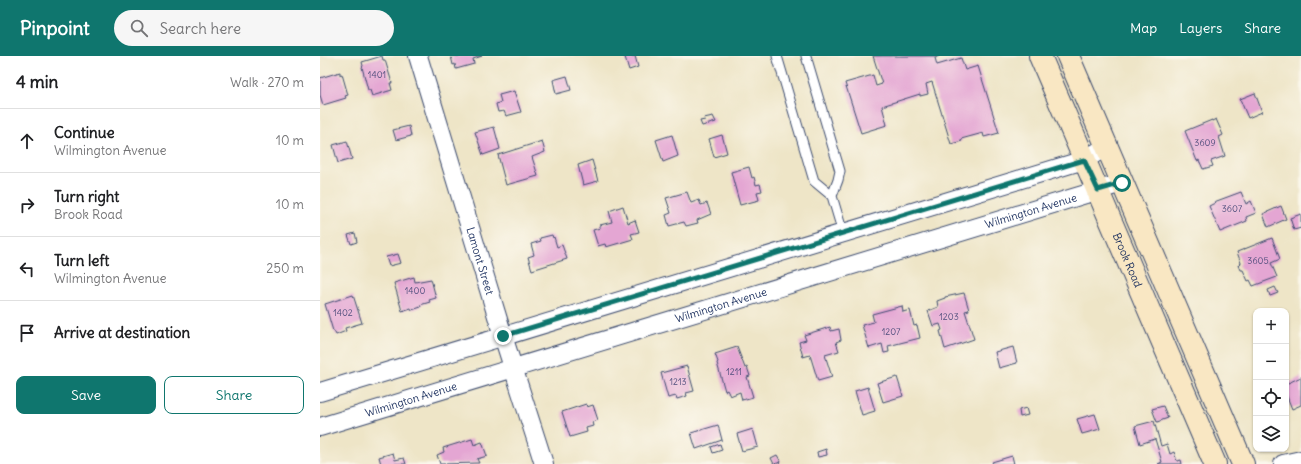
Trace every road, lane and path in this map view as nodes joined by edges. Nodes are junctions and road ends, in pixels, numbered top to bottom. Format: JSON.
{"nodes":[{"id":1,"x":418,"y":56,"type":"edge"},
{"id":2,"x":777,"y":56,"type":"edge"},
{"id":3,"x":806,"y":56,"type":"edge"},
{"id":4,"x":1040,"y":56,"type":"edge"},
{"id":5,"x":1068,"y":56,"type":"edge"},
{"id":6,"x":1106,"y":147,"type":"junction"},
{"id":7,"x":1084,"y":160,"type":"junction"},
{"id":8,"x":1122,"y":183,"type":"junction"},
{"id":9,"x":1098,"y":190,"type":"junction"},
{"id":10,"x":832,"y":196,"type":"junction"},
{"id":11,"x":843,"y":233,"type":"junction"},
{"id":12,"x":503,"y":336,"type":"junction"},
{"id":13,"x":514,"y":368,"type":"junction"},
{"id":14,"x":320,"y":392,"type":"edge"},
{"id":15,"x":320,"y":426,"type":"edge"},
{"id":16,"x":1301,"y":460,"type":"edge"},
{"id":17,"x":544,"y":464,"type":"edge"},
{"id":18,"x":1215,"y":464,"type":"edge"},
{"id":19,"x":1243,"y":464,"type":"edge"},
{"id":20,"x":1283,"y":464,"type":"edge"}],
"edges":[{"from":1,"to":12,"type":"street","name":"Lamont Street"},
{"from":2,"to":10,"type":"lane"},
{"from":3,"to":10,"type":"lane"},
{"from":4,"to":7,"type":"main road","name":"Brook Road"},
{"from":5,"to":6,"type":"main road"},
{"from":6,"to":7,"type":"street"},
{"from":6,"to":8,"type":"main road"},
{"from":7,"to":9,"type":"main road","name":"Brook Road"},
{"from":7,"to":11,"type":"street"},
{"from":8,"to":9,"type":"street","name":"Wilmington Avenue"},
{"from":8,"to":19,"type":"main road"},
{"from":9,"to":13,"type":"street","name":"Wilmington Avenue"},
{"from":9,"to":18,"type":"main road","name":"Brook Road"},
{"from":10,"to":11,"type":"lane"},
{"from":11,"to":12,"type":"street"},
{"from":12,"to":13,"type":"street","name":"Lamont Street"},
{"from":12,"to":14,"type":"street"},
{"from":13,"to":15,"type":"street","name":"Wilmington Avenue"},
{"from":13,"to":17,"type":"street","name":"Lamont Street"},
{"from":16,"to":20,"type":"street"}]}
